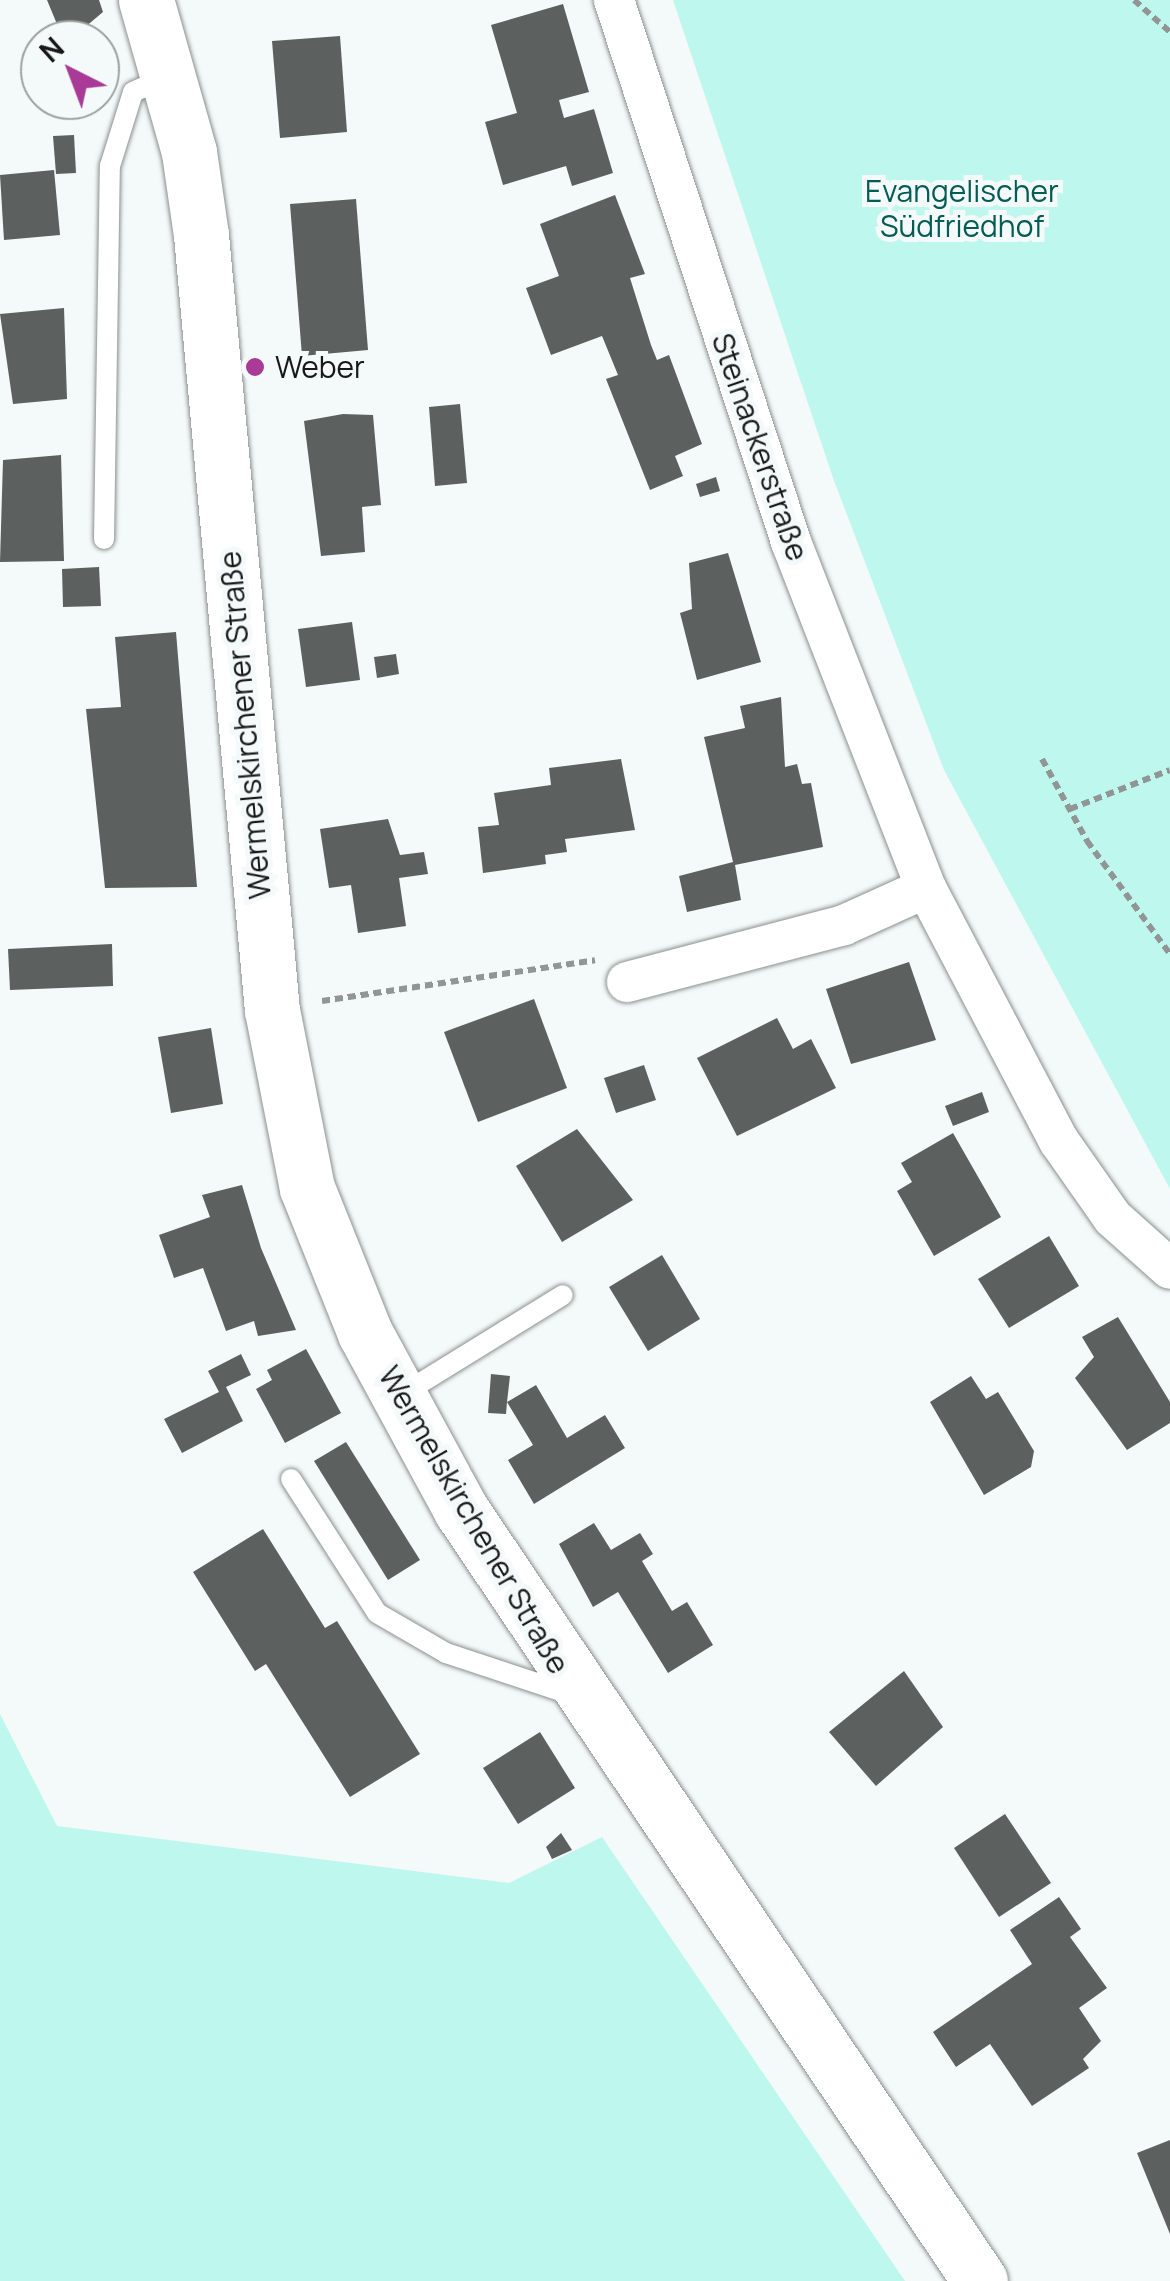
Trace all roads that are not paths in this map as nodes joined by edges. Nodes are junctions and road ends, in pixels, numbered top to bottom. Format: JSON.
{"nodes":[{"id":1,"x":146,"y":0,"type":"edge"},
{"id":2,"x":614,"y":0,"type":"edge"},
{"id":3,"x":170,"y":75,"type":"junction"},
{"id":4,"x":104,"y":539,"type":"dead end"},
{"id":5,"x":926,"y":888,"type":"junction"},
{"id":6,"x":627,"y":982,"type":"dead end"},
{"id":7,"x":1170,"y":1270,"type":"edge"},
{"id":8,"x":564,"y":1295,"type":"dead end"},
{"id":9,"x":400,"y":1396,"type":"junction"},
{"id":10,"x":291,"y":1479,"type":"dead end"},
{"id":11,"x":577,"y":1696,"type":"junction"},
{"id":12,"x":980,"y":2281,"type":"edge"}],
"edges":[{"from":1,"to":3,"type":"main road","name":"Wermelskirchener Straße"},
{"from":2,"to":5,"type":"street","name":"Steinackerstraße"},
{"from":3,"to":4,"type":"lane"},
{"from":3,"to":9,"type":"main road","name":"Wermelskirchener Straße"},
{"from":5,"to":6,"type":"street"},
{"from":5,"to":7,"type":"street","name":"Steinackerstraße"},
{"from":8,"to":9,"type":"lane"},
{"from":9,"to":11,"type":"main road","name":"Wermelskirchener Straße"},
{"from":10,"to":11,"type":"lane"},
{"from":11,"to":12,"type":"main road","name":"Wermelskirchener Straße"}]}
